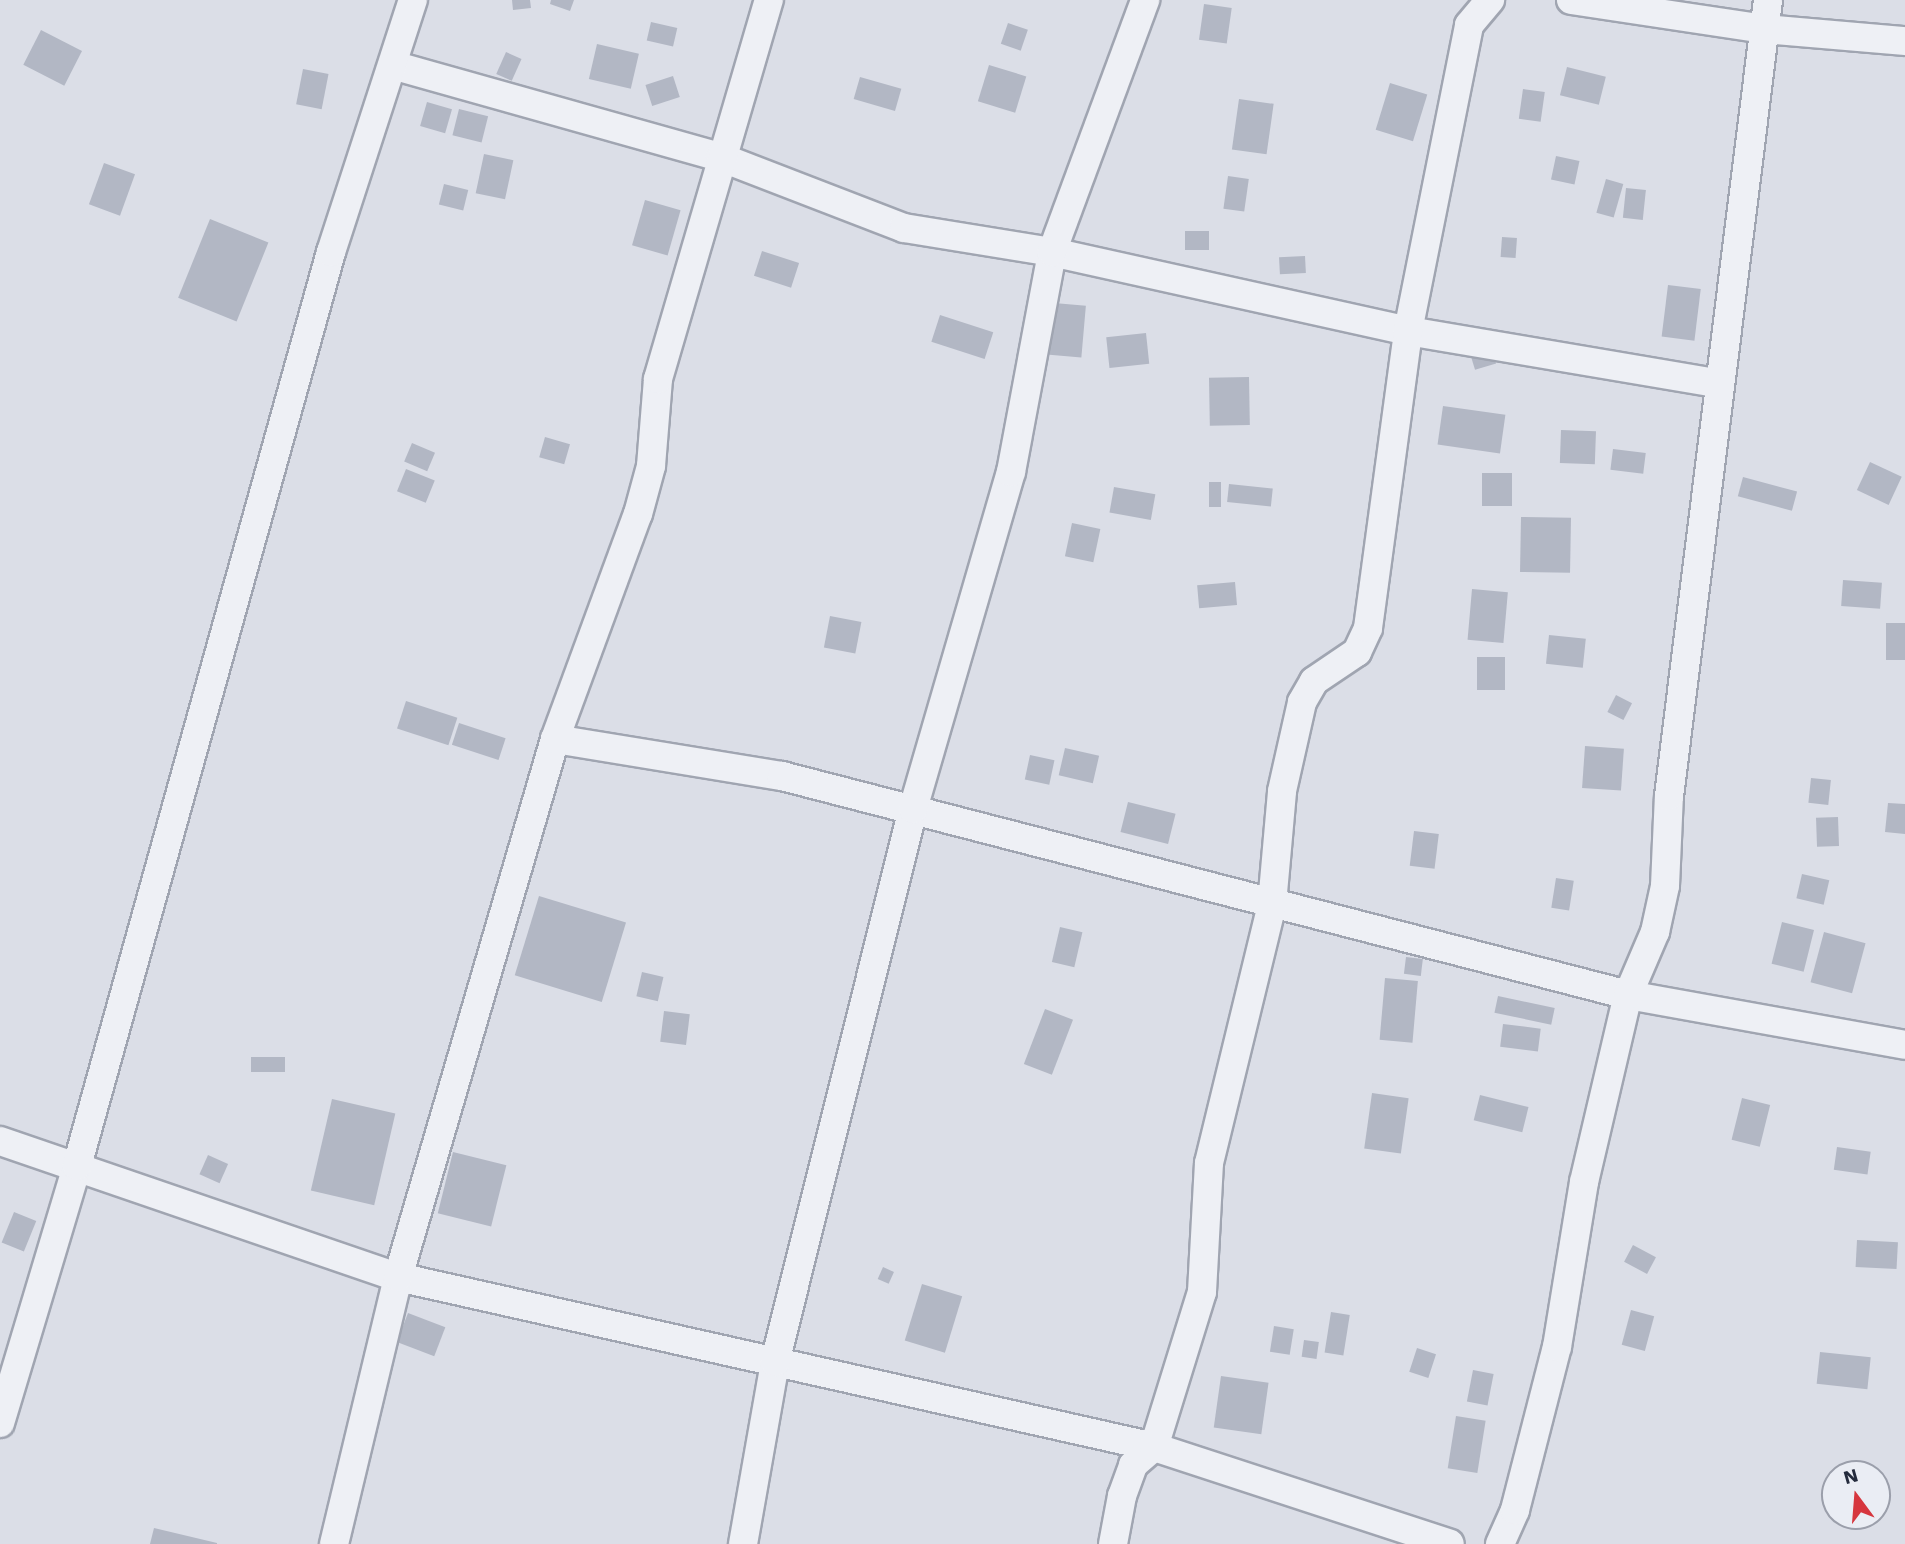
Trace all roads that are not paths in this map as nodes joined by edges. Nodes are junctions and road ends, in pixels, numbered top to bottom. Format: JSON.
{"nodes":[{"id":1,"x":413,"y":0,"type":"edge"},
{"id":2,"x":769,"y":0,"type":"edge"},
{"id":3,"x":1145,"y":0,"type":"edge"},
{"id":4,"x":1490,"y":0,"type":"edge"},
{"id":5,"x":1571,"y":0,"type":"edge"},
{"id":6,"x":1768,"y":0,"type":"edge"},
{"id":7,"x":1764,"y":29,"type":"junction"},
{"id":8,"x":1905,"y":41,"type":"edge"},
{"id":9,"x":396,"y":66,"type":"junction"},
{"id":10,"x":720,"y":158,"type":"junction"},
{"id":11,"x":1052,"y":252,"type":"junction"},
{"id":12,"x":1408,"y":331,"type":"junction"},
{"id":13,"x":1720,"y":384,"type":"junction"},
{"id":14,"x":555,"y":739,"type":"junction"},
{"id":15,"x":913,"y":808,"type":"junction"},
{"id":16,"x":1272,"y":904,"type":"junction"},
{"id":17,"x":1628,"y":995,"type":"junction"},
{"id":18,"x":1905,"y":1045,"type":"edge"},
{"id":19,"x":0,"y":1141,"type":"edge"},
{"id":20,"x":77,"y":1166,"type":"junction"},
{"id":21,"x":398,"y":1277,"type":"junction"},
{"id":22,"x":775,"y":1362,"type":"junction"},
{"id":23,"x":0,"y":1423,"type":"edge"},
{"id":24,"x":1154,"y":1447,"type":"junction"},
{"id":25,"x":334,"y":1544,"type":"edge"},
{"id":26,"x":743,"y":1544,"type":"edge"},
{"id":27,"x":1113,"y":1544,"type":"edge"},
{"id":28,"x":1450,"y":1544,"type":"edge"},
{"id":29,"x":1500,"y":1544,"type":"edge"}],
"edges":[{"from":1,"to":9,"type":"street"},
{"from":2,"to":10,"type":"street"},
{"from":3,"to":11,"type":"street"},
{"from":4,"to":12,"type":"street"},
{"from":5,"to":7,"type":"street"},
{"from":6,"to":7,"type":"street"},
{"from":7,"to":8,"type":"street"},
{"from":7,"to":13,"type":"street"},
{"from":9,"to":10,"type":"street"},
{"from":9,"to":20,"type":"street"},
{"from":10,"to":11,"type":"street"},
{"from":10,"to":14,"type":"street"},
{"from":11,"to":12,"type":"street"},
{"from":11,"to":15,"type":"street"},
{"from":12,"to":13,"type":"street"},
{"from":12,"to":16,"type":"street"},
{"from":13,"to":17,"type":"street"},
{"from":14,"to":15,"type":"street"},
{"from":14,"to":21,"type":"street"},
{"from":15,"to":16,"type":"street"},
{"from":15,"to":22,"type":"street"},
{"from":16,"to":17,"type":"street"},
{"from":16,"to":24,"type":"street"},
{"from":17,"to":18,"type":"street"},
{"from":17,"to":29,"type":"street"},
{"from":19,"to":20,"type":"street"},
{"from":20,"to":21,"type":"street"},
{"from":20,"to":23,"type":"street"},
{"from":21,"to":22,"type":"street"},
{"from":21,"to":25,"type":"street"},
{"from":22,"to":24,"type":"street"},
{"from":22,"to":26,"type":"street"},
{"from":24,"to":27,"type":"street"},
{"from":24,"to":28,"type":"street"}]}
